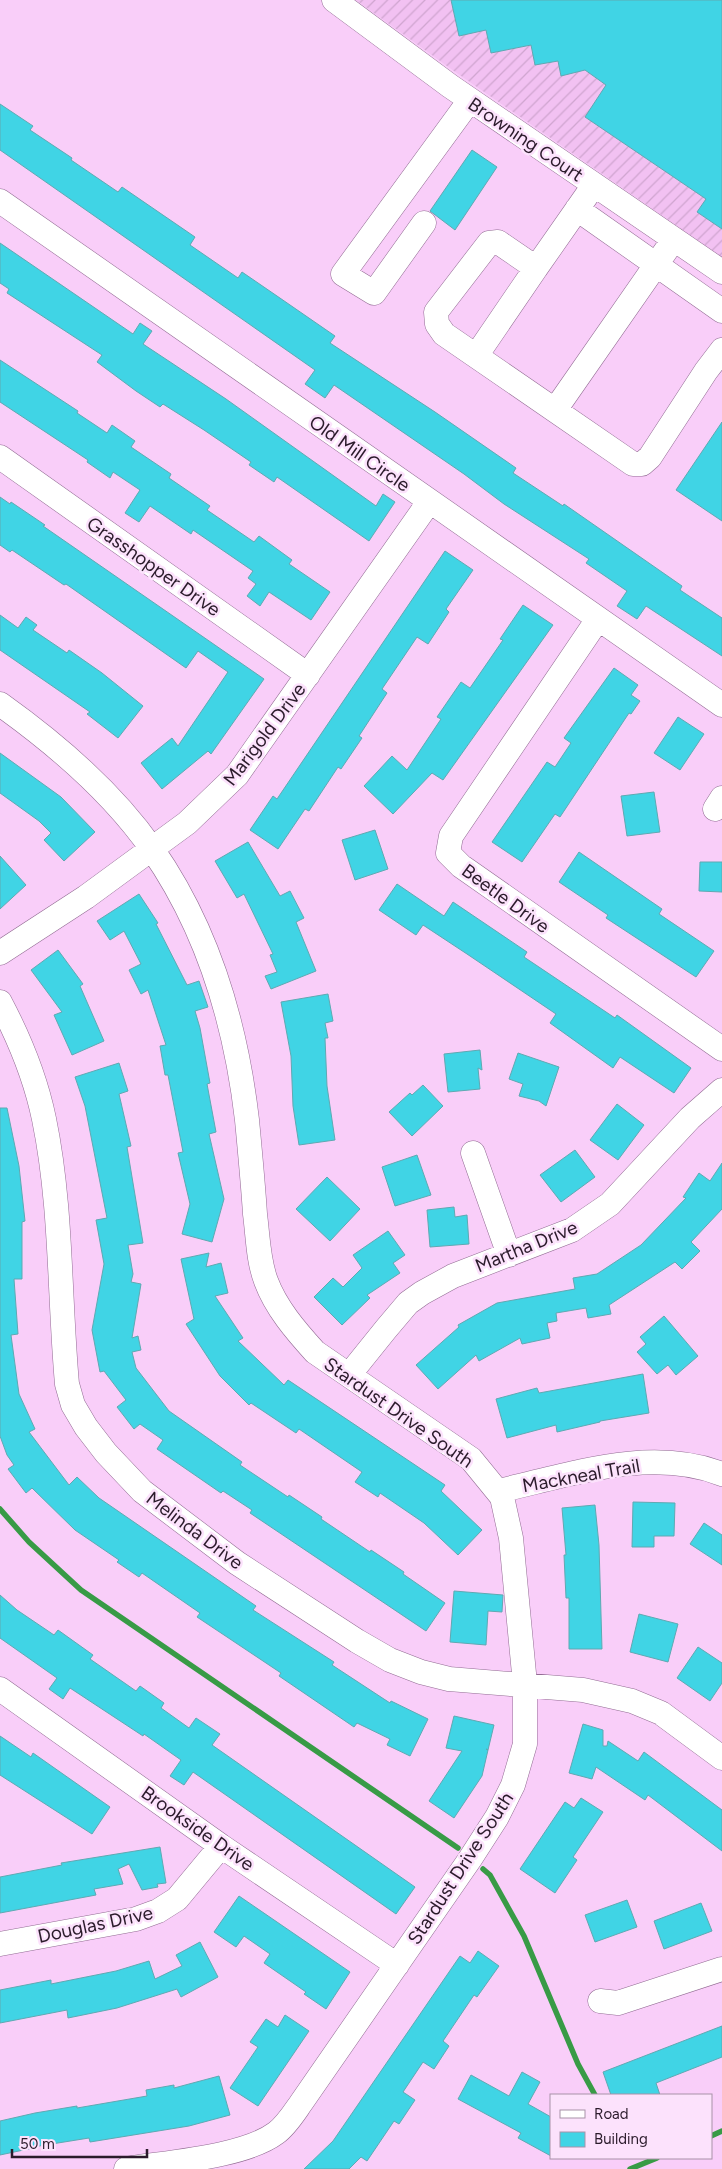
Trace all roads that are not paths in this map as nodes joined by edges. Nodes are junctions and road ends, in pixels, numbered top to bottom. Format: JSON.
{"nodes":[{"id":1,"x":334,"y":0,"type":"edge"},
{"id":2,"x":470,"y":100,"type":"junction"},
{"id":3,"x":594,"y":184,"type":"junction"},
{"id":4,"x":0,"y":200,"type":"edge"},
{"id":5,"x":577,"y":209,"type":"junction"},
{"id":6,"x":424,"y":223,"type":"dead end"},
{"id":7,"x":674,"y":239,"type":"junction"},
{"id":8,"x":656,"y":264,"type":"junction"},
{"id":9,"x":536,"y":268,"type":"junction"},
{"id":10,"x":722,"y":272,"type":"edge"},
{"id":11,"x":722,"y":311,"type":"edge"},
{"id":12,"x":722,"y":350,"type":"edge"},
{"id":13,"x":476,"y":356,"type":"junction"},
{"id":14,"x":555,"y":410,"type":"junction"},
{"id":15,"x":0,"y":457,"type":"edge"},
{"id":16,"x":429,"y":502,"type":"junction"},
{"id":17,"x":598,"y":619,"type":"junction"},
{"id":18,"x":308,"y":675,"type":"junction"},
{"id":19,"x":0,"y":704,"type":"edge"},
{"id":20,"x":722,"y":705,"type":"edge"},
{"id":21,"x":152,"y":849,"type":"junction"},
{"id":22,"x":0,"y":952,"type":"edge"},
{"id":23,"x":0,"y":1002,"type":"edge"},
{"id":24,"x":722,"y":1049,"type":"edge"},
{"id":25,"x":722,"y":1090,"type":"edge"},
{"id":26,"x":473,"y":1153,"type":"dead end"},
{"id":27,"x":509,"y":1255,"type":"junction"},
{"id":28,"x":350,"y":1375,"type":"junction"},
{"id":29,"x":722,"y":1474,"type":"edge"},
{"id":30,"x":498,"y":1491,"type":"junction"},
{"id":31,"x":525,"y":1684,"type":"junction"},
{"id":32,"x":0,"y":1689,"type":"edge"},
{"id":33,"x":722,"y":1758,"type":"edge"},
{"id":34,"x":221,"y":1846,"type":"junction"},
{"id":35,"x":0,"y":1944,"type":"edge"},
{"id":36,"x":397,"y":1965,"type":"junction"},
{"id":37,"x":722,"y":1969,"type":"edge"},
{"id":38,"x":600,"y":2001,"type":"dead end"},
{"id":39,"x":126,"y":2169,"type":"edge"}],
"edges":[{"from":1,"to":2,"type":"street","name":"Browning Court"},
{"from":2,"to":3,"type":"street","name":"Browning Court"},
{"from":2,"to":6,"type":"street"},
{"from":3,"to":5,"type":"street"},
{"from":3,"to":7,"type":"street","name":"Browning Court"},
{"from":4,"to":16,"type":"street","name":"Old Mill Circle"},
{"from":5,"to":8,"type":"street"},
{"from":5,"to":9,"type":"street"},
{"from":7,"to":8,"type":"street"},
{"from":7,"to":10,"type":"street","name":"Browning Court"},
{"from":8,"to":11,"type":"street"},
{"from":8,"to":14,"type":"street"},
{"from":9,"to":13,"type":"street"},
{"from":9,"to":13,"type":"street"},
{"from":12,"to":14,"type":"street"},
{"from":13,"to":14,"type":"street"},
{"from":15,"to":18,"type":"street","name":"Grasshopper Drive"},
{"from":16,"to":17,"type":"street","name":"Old Mill Circle"},
{"from":16,"to":18,"type":"street","name":"Marigold Drive"},
{"from":17,"to":20,"type":"street","name":"Old Mill Circle"},
{"from":17,"to":24,"type":"street","name":"Beetle Drive"},
{"from":18,"to":21,"type":"street","name":"Marigold Drive"},
{"from":19,"to":21,"type":"street","name":"Stardust Drive South"},
{"from":21,"to":22,"type":"street","name":"Marigold Drive"},
{"from":21,"to":28,"type":"street","name":"Stardust Drive South"},
{"from":23,"to":31,"type":"street","name":"Melinda Drive"},
{"from":25,"to":27,"type":"street","name":"Martha Drive"},
{"from":26,"to":27,"type":"street"},
{"from":27,"to":28,"type":"street","name":"Martha Drive"},
{"from":28,"to":30,"type":"street","name":"Stardust Drive South"},
{"from":29,"to":30,"type":"street","name":"Mackneal Trail"},
{"from":30,"to":31,"type":"street","name":"Stardust Drive South"},
{"from":31,"to":33,"type":"street","name":"Melinda Drive"},
{"from":31,"to":36,"type":"street","name":"Stardust Drive South"},
{"from":32,"to":34,"type":"street","name":"Brookside Drive"},
{"from":34,"to":35,"type":"street","name":"Douglas Drive"},
{"from":34,"to":36,"type":"street","name":"Brookside Drive"},
{"from":36,"to":39,"type":"street","name":"Stardust Drive South"},
{"from":37,"to":38,"type":"street"}]}
